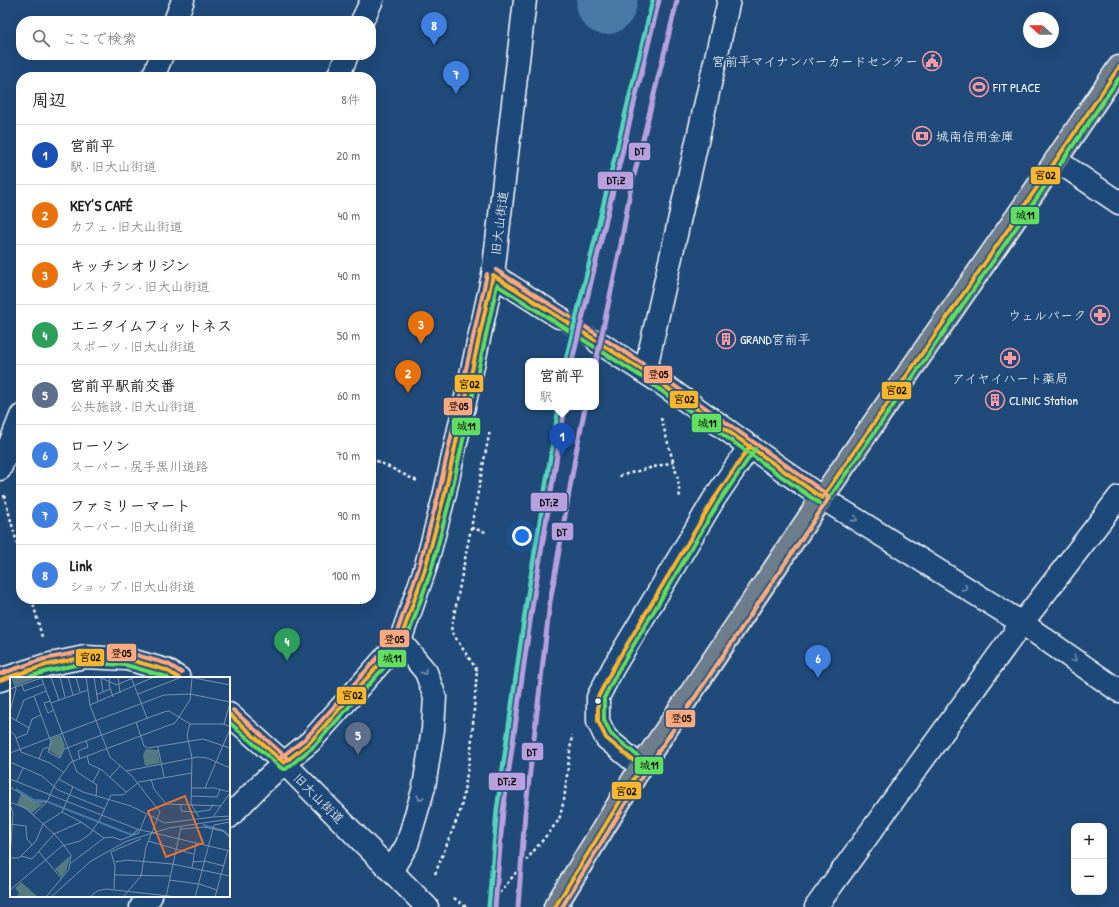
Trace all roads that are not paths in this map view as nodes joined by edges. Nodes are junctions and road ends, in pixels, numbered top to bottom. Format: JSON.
{"nodes":[{"id":1,"x":183,"y":0,"type":"edge"},
{"id":2,"x":372,"y":0,"type":"edge"},
{"id":3,"x":525,"y":0,"type":"edge"},
{"id":4,"x":729,"y":0,"type":"edge"},
{"id":5,"x":177,"y":16,"type":"edge"},
{"id":6,"x":364,"y":16,"type":"edge"},
{"id":7,"x":160,"y":60,"type":"edge"},
{"id":8,"x":345,"y":60,"type":"edge"},
{"id":9,"x":1119,"y":67,"type":"edge"},
{"id":10,"x":155,"y":72,"type":"edge"},
{"id":11,"x":340,"y":72,"type":"edge"},
{"id":12,"x":1056,"y":160,"type":"junction"},
{"id":13,"x":1119,"y":203,"type":"edge"},
{"id":14,"x":493,"y":275,"type":"junction"},
{"id":15,"x":559,"y":317,"type":"tunnel mouth"},
{"id":16,"x":598,"y":342,"type":"tunnel mouth"},
{"id":17,"x":645,"y":372,"type":"junction"},
{"id":18,"x":16,"y":429,"type":"edge"},
{"id":19,"x":750,"y":446,"type":"junction"},
{"id":20,"x":0,"y":470,"type":"edge"},
{"id":21,"x":1119,"y":497,"type":"edge"},
{"id":22,"x":822,"y":498,"type":"junction"},
{"id":23,"x":1022,"y":623,"type":"junction"},
{"id":24,"x":400,"y":641,"type":"junction"},
{"id":25,"x":176,"y":677,"type":"edge"},
{"id":26,"x":0,"y":680,"type":"edge"},
{"id":27,"x":1119,"y":691,"type":"edge"},
{"id":28,"x":230,"y":715,"type":"edge"},
{"id":29,"x":284,"y":763,"type":"junction"},
{"id":30,"x":641,"y":767,"type":"junction"},
{"id":31,"x":230,"y":816,"type":"edge"},
{"id":32,"x":391,"y":871,"type":"junction"},
{"id":33,"x":150,"y":897,"type":"edge"},
{"id":34,"x":140,"y":907,"type":"edge"},
{"id":35,"x":427,"y":907,"type":"edge"},
{"id":36,"x":555,"y":907,"type":"edge"},
{"id":37,"x":816,"y":907,"type":"edge"}],
"edges":[{"from":1,"to":5,"type":"street"},
{"from":2,"to":6,"type":"street"},
{"from":3,"to":14,"type":"street","name":"旧大山街道"},
{"from":4,"to":17,"type":"street"},
{"from":7,"to":10,"type":"street"},
{"from":8,"to":11,"type":"street"},
{"from":9,"to":12,"type":"main road"},
{"from":12,"to":13,"type":"street"},
{"from":12,"to":22,"type":"main road"},
{"from":14,"to":15,"type":"street"},
{"from":14,"to":24,"type":"street","name":"旧大山街道"},
{"from":16,"to":17,"type":"street"},
{"from":17,"to":19,"type":"street"},
{"from":18,"to":20,"type":"street"},
{"from":19,"to":22,"type":"street"},
{"from":19,"to":30,"type":"street"},
{"from":21,"to":23,"type":"street"},
{"from":22,"to":23,"type":"street","one_way":true},
{"from":22,"to":30,"type":"main road"},
{"from":23,"to":27,"type":"street","one_way":true},
{"from":23,"to":37,"type":"street"},
{"from":24,"to":29,"type":"street","name":"旧大山街道"},
{"from":24,"to":32,"type":"street","one_way":true},
{"from":25,"to":26,"type":"street"},
{"from":28,"to":29,"type":"street"},
{"from":29,"to":31,"type":"street"},
{"from":29,"to":32,"type":"street","name":"旧大山街道"},
{"from":30,"to":36,"type":"main road"},
{"from":32,"to":35,"type":"street","name":"旧大山街道"},
{"from":33,"to":34,"type":"street"}]}
